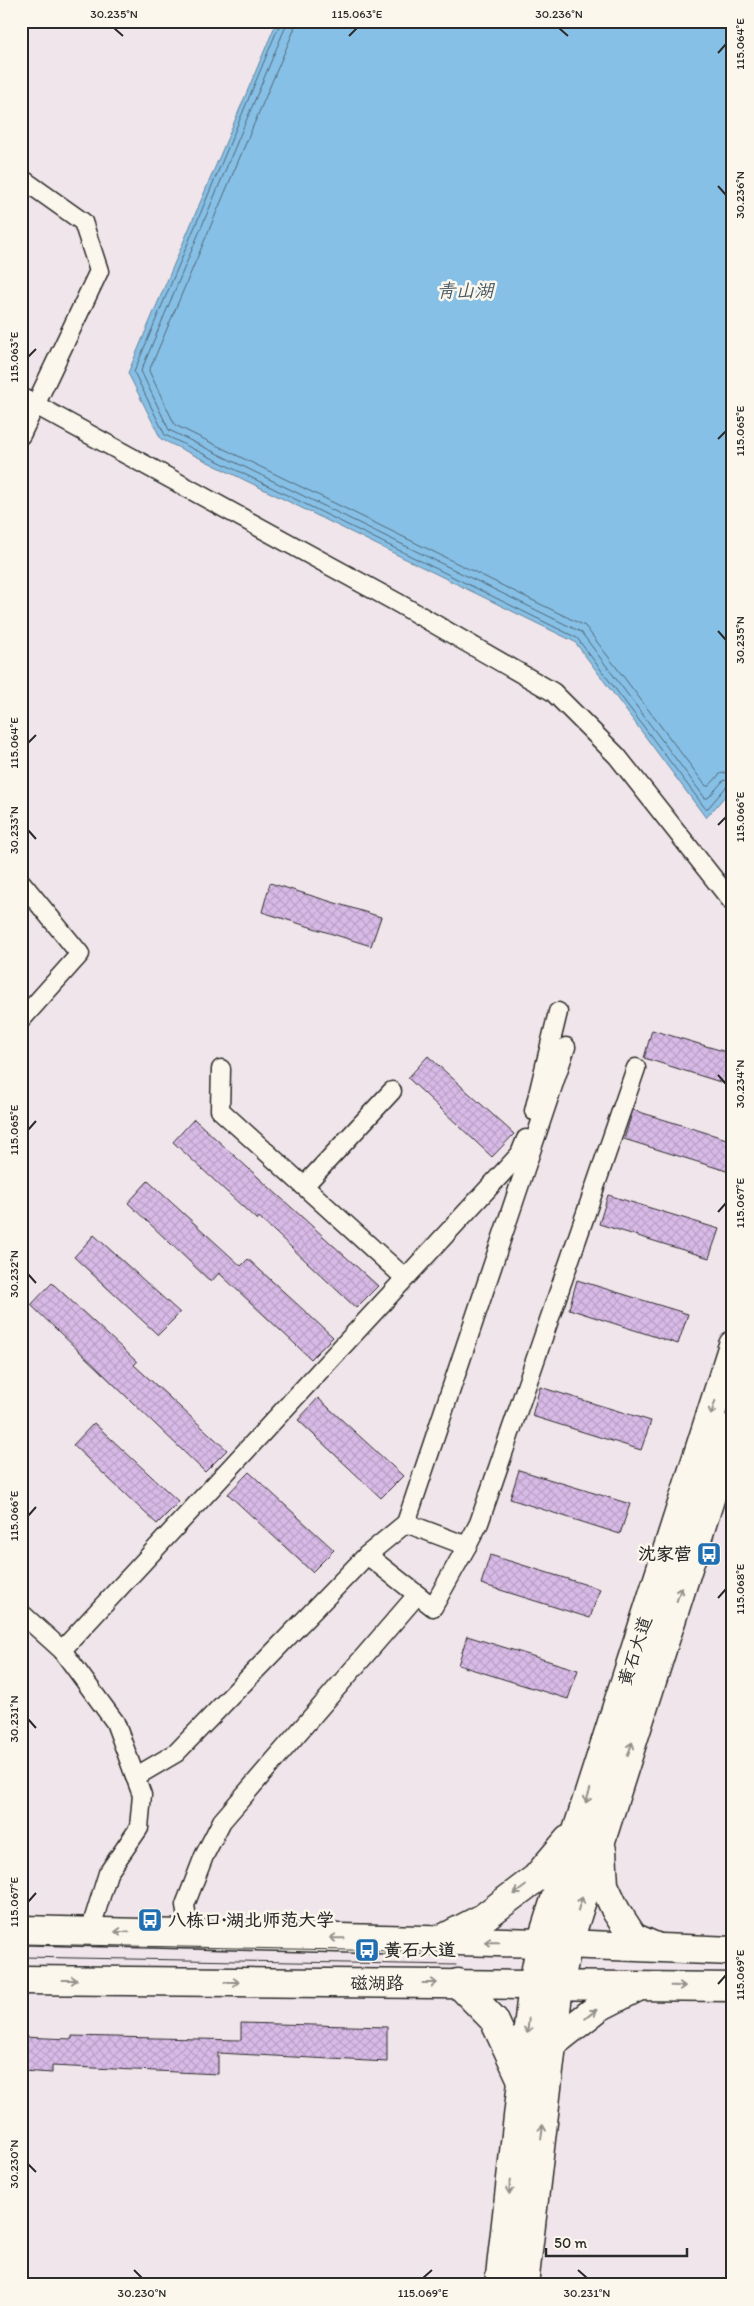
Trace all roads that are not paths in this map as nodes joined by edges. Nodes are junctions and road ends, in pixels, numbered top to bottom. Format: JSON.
{"nodes":[{"id":1,"x":21,"y":178,"type":"edge"},
{"id":2,"x":29,"y":400,"type":"edge"},
{"id":3,"x":21,"y":435,"type":"edge"},
{"id":4,"x":21,"y":882,"type":"edge"},
{"id":5,"x":733,"y":902,"type":"edge"},
{"id":6,"x":558,"y":1012,"type":"dead end"},
{"id":7,"x":21,"y":1020,"type":"edge"},
{"id":8,"x":566,"y":1047,"type":"dead end"},
{"id":9,"x":221,"y":1068,"type":"dead end"},
{"id":10,"x":636,"y":1068,"type":"dead end"},
{"id":11,"x":392,"y":1091,"type":"dead end"},
{"id":12,"x":304,"y":1186,"type":"junction"},
{"id":13,"x":405,"y":1278,"type":"junction"},
{"id":14,"x":733,"y":1345,"type":"edge"},
{"id":15,"x":733,"y":1427,"type":"edge"},
{"id":16,"x":406,"y":1522,"type":"junction"},
{"id":17,"x":467,"y":1546,"type":"junction"},
{"id":18,"x":367,"y":1555,"type":"junction"},
{"id":19,"x":417,"y":1595,"type":"junction"},
{"id":20,"x":21,"y":1613,"type":"edge"},
{"id":21,"x":62,"y":1650,"type":"junction"},
{"id":22,"x":135,"y":1777,"type":"junction"},
{"id":23,"x":589,"y":1834,"type":"junction"},
{"id":24,"x":21,"y":1930,"type":"edge"},
{"id":25,"x":90,"y":1931,"type":"junction"},
{"id":26,"x":189,"y":1934,"type":"junction"},
{"id":27,"x":439,"y":1941,"type":"junction"},
{"id":28,"x":541,"y":1943,"type":"junction"},
{"id":29,"x":568,"y":1944,"type":"junction"},
{"id":30,"x":660,"y":1948,"type":"junction"},
{"id":31,"x":733,"y":1951,"type":"edge"},
{"id":32,"x":21,"y":1980,"type":"edge"},
{"id":33,"x":458,"y":1983,"type":"junction"},
{"id":34,"x":533,"y":1984,"type":"junction"},
{"id":35,"x":560,"y":1985,"type":"junction"},
{"id":36,"x":642,"y":1986,"type":"junction"},
{"id":37,"x":733,"y":1987,"type":"edge"},
{"id":38,"x":552,"y":2044,"type":"junction"},
{"id":39,"x":522,"y":2081,"type":"junction"},
{"id":40,"x":499,"y":2285,"type":"edge"},
{"id":41,"x":524,"y":2285,"type":"edge"}],
"edges":[{"from":1,"to":2,"type":"street"},
{"from":2,"to":3,"type":"street"},
{"from":2,"to":5,"type":"street"},
{"from":4,"to":7,"type":"street"},
{"from":6,"to":13,"type":"street"},
{"from":8,"to":16,"type":"street"},
{"from":9,"to":12,"type":"street"},
{"from":10,"to":17,"type":"street"},
{"from":11,"to":12,"type":"street"},
{"from":12,"to":13,"type":"street"},
{"from":13,"to":21,"type":"street"},
{"from":14,"to":23,"type":"main road","name":"黄石大道","one_way":true},
{"from":23,"to":15,"type":"main road","name":"黄石大道","one_way":true},
{"from":16,"to":17,"type":"street"},
{"from":16,"to":18,"type":"street"},
{"from":17,"to":19,"type":"street"},
{"from":18,"to":19,"type":"street"},
{"from":18,"to":22,"type":"street"},
{"from":19,"to":26,"type":"street"},
{"from":20,"to":21,"type":"street"},
{"from":21,"to":22,"type":"street"},
{"from":22,"to":25,"type":"street"},
{"from":23,"to":27,"type":"main road","one_way":true},
{"from":23,"to":28,"type":"main road","name":"黄石大道"},
{"from":29,"to":23,"type":"main road","name":"黄石大道","one_way":true},
{"from":23,"to":30,"type":"main road"},
{"from":24,"to":25,"type":"main road"},
{"from":26,"to":25,"type":"main road","one_way":true},
{"from":27,"to":26,"type":"main road","one_way":true},
{"from":28,"to":27,"type":"main road","one_way":true},
{"from":28,"to":29,"type":"main road"},
{"from":28,"to":34,"type":"main road","name":"黄石大道"},
{"from":29,"to":30,"type":"main road"},
{"from":29,"to":35,"type":"main road","name":"黄石大道"},
{"from":30,"to":31,"type":"main road"},
{"from":32,"to":33,"type":"main road","name":"磁湖路","one_way":true},
{"from":33,"to":34,"type":"main road","name":"磁湖路"},
{"from":33,"to":39,"type":"main road"},
{"from":34,"to":35,"type":"main road","name":"磁湖路"},
{"from":34,"to":39,"type":"main road","name":"黄石大道","one_way":true},
{"from":35,"to":36,"type":"main road","name":"磁湖路"},
{"from":35,"to":38,"type":"main road","name":"黄石大道"},
{"from":36,"to":37,"type":"main road","name":"磁湖路","one_way":true},
{"from":38,"to":36,"type":"main road","one_way":true},
{"from":41,"to":38,"type":"main road","name":"黄石大道","one_way":true},
{"from":39,"to":40,"type":"main road","name":"黄石大道","one_way":true}]}
